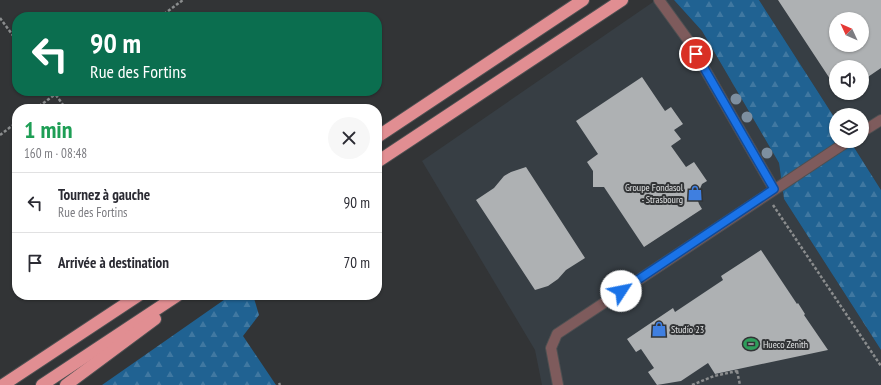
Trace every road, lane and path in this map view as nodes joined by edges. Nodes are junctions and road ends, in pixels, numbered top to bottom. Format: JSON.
{"nodes":[{"id":1,"x":183,"y":0,"type":"edge"},
{"id":2,"x":583,"y":0,"type":"edge"},
{"id":3,"x":622,"y":0,"type":"edge"},
{"id":4,"x":659,"y":0,"type":"edge"},
{"id":5,"x":167,"y":12,"type":"edge"},
{"id":6,"x":0,"y":18,"type":"edge"},
{"id":7,"x":12,"y":34,"type":"edge"},
{"id":8,"x":52,"y":96,"type":"edge"},
{"id":9,"x":42,"y":104,"type":"edge"},
{"id":10,"x":881,"y":120,"type":"edge"},
{"id":11,"x":12,"y":126,"type":"edge"},
{"id":12,"x":869,"y":128,"type":"edge"},
{"id":13,"x":382,"y":134,"type":"edge"},
{"id":14,"x":0,"y":135,"type":"edge"},
{"id":15,"x":837,"y":148,"type":"edge"},
{"id":16,"x":382,"y":159,"type":"edge"},
{"id":17,"x":770,"y":192,"type":"junction"},
{"id":18,"x":131,"y":300,"type":"edge"},
{"id":19,"x":170,"y":300,"type":"edge"},
{"id":20,"x":181,"y":300,"type":"edge"},
{"id":21,"x":53,"y":352,"type":"junction"},
{"id":22,"x":881,"y":366,"type":"edge"},
{"id":23,"x":0,"y":381,"type":"edge"},
{"id":24,"x":3,"y":385,"type":"edge"},
{"id":25,"x":42,"y":385,"type":"edge"},
{"id":26,"x":66,"y":385,"type":"edge"},
{"id":27,"x":558,"y":385,"type":"edge"},
{"id":28,"x":692,"y":385,"type":"edge"},
{"id":29,"x":740,"y":385,"type":"edge"}],
"edges":[{"from":1,"to":5,"type":"path"},
{"from":2,"to":13,"type":"highway"},
{"from":3,"to":16,"type":"highway"},
{"from":4,"to":17,"type":"street"},
{"from":6,"to":7,"type":"path"},
{"from":8,"to":9,"type":"path"},
{"from":10,"to":12,"type":"street"},
{"from":11,"to":14,"type":"path"},
{"from":15,"to":17,"type":"street"},
{"from":17,"to":22,"type":"path"},
{"from":17,"to":27,"type":"street"},
{"from":18,"to":21,"type":"highway"},
{"from":19,"to":25,"type":"highway"},
{"from":20,"to":26,"type":"highway"},
{"from":21,"to":23,"type":"highway"},
{"from":21,"to":24,"type":"highway"},
{"from":28,"to":29,"type":"path"}]}
